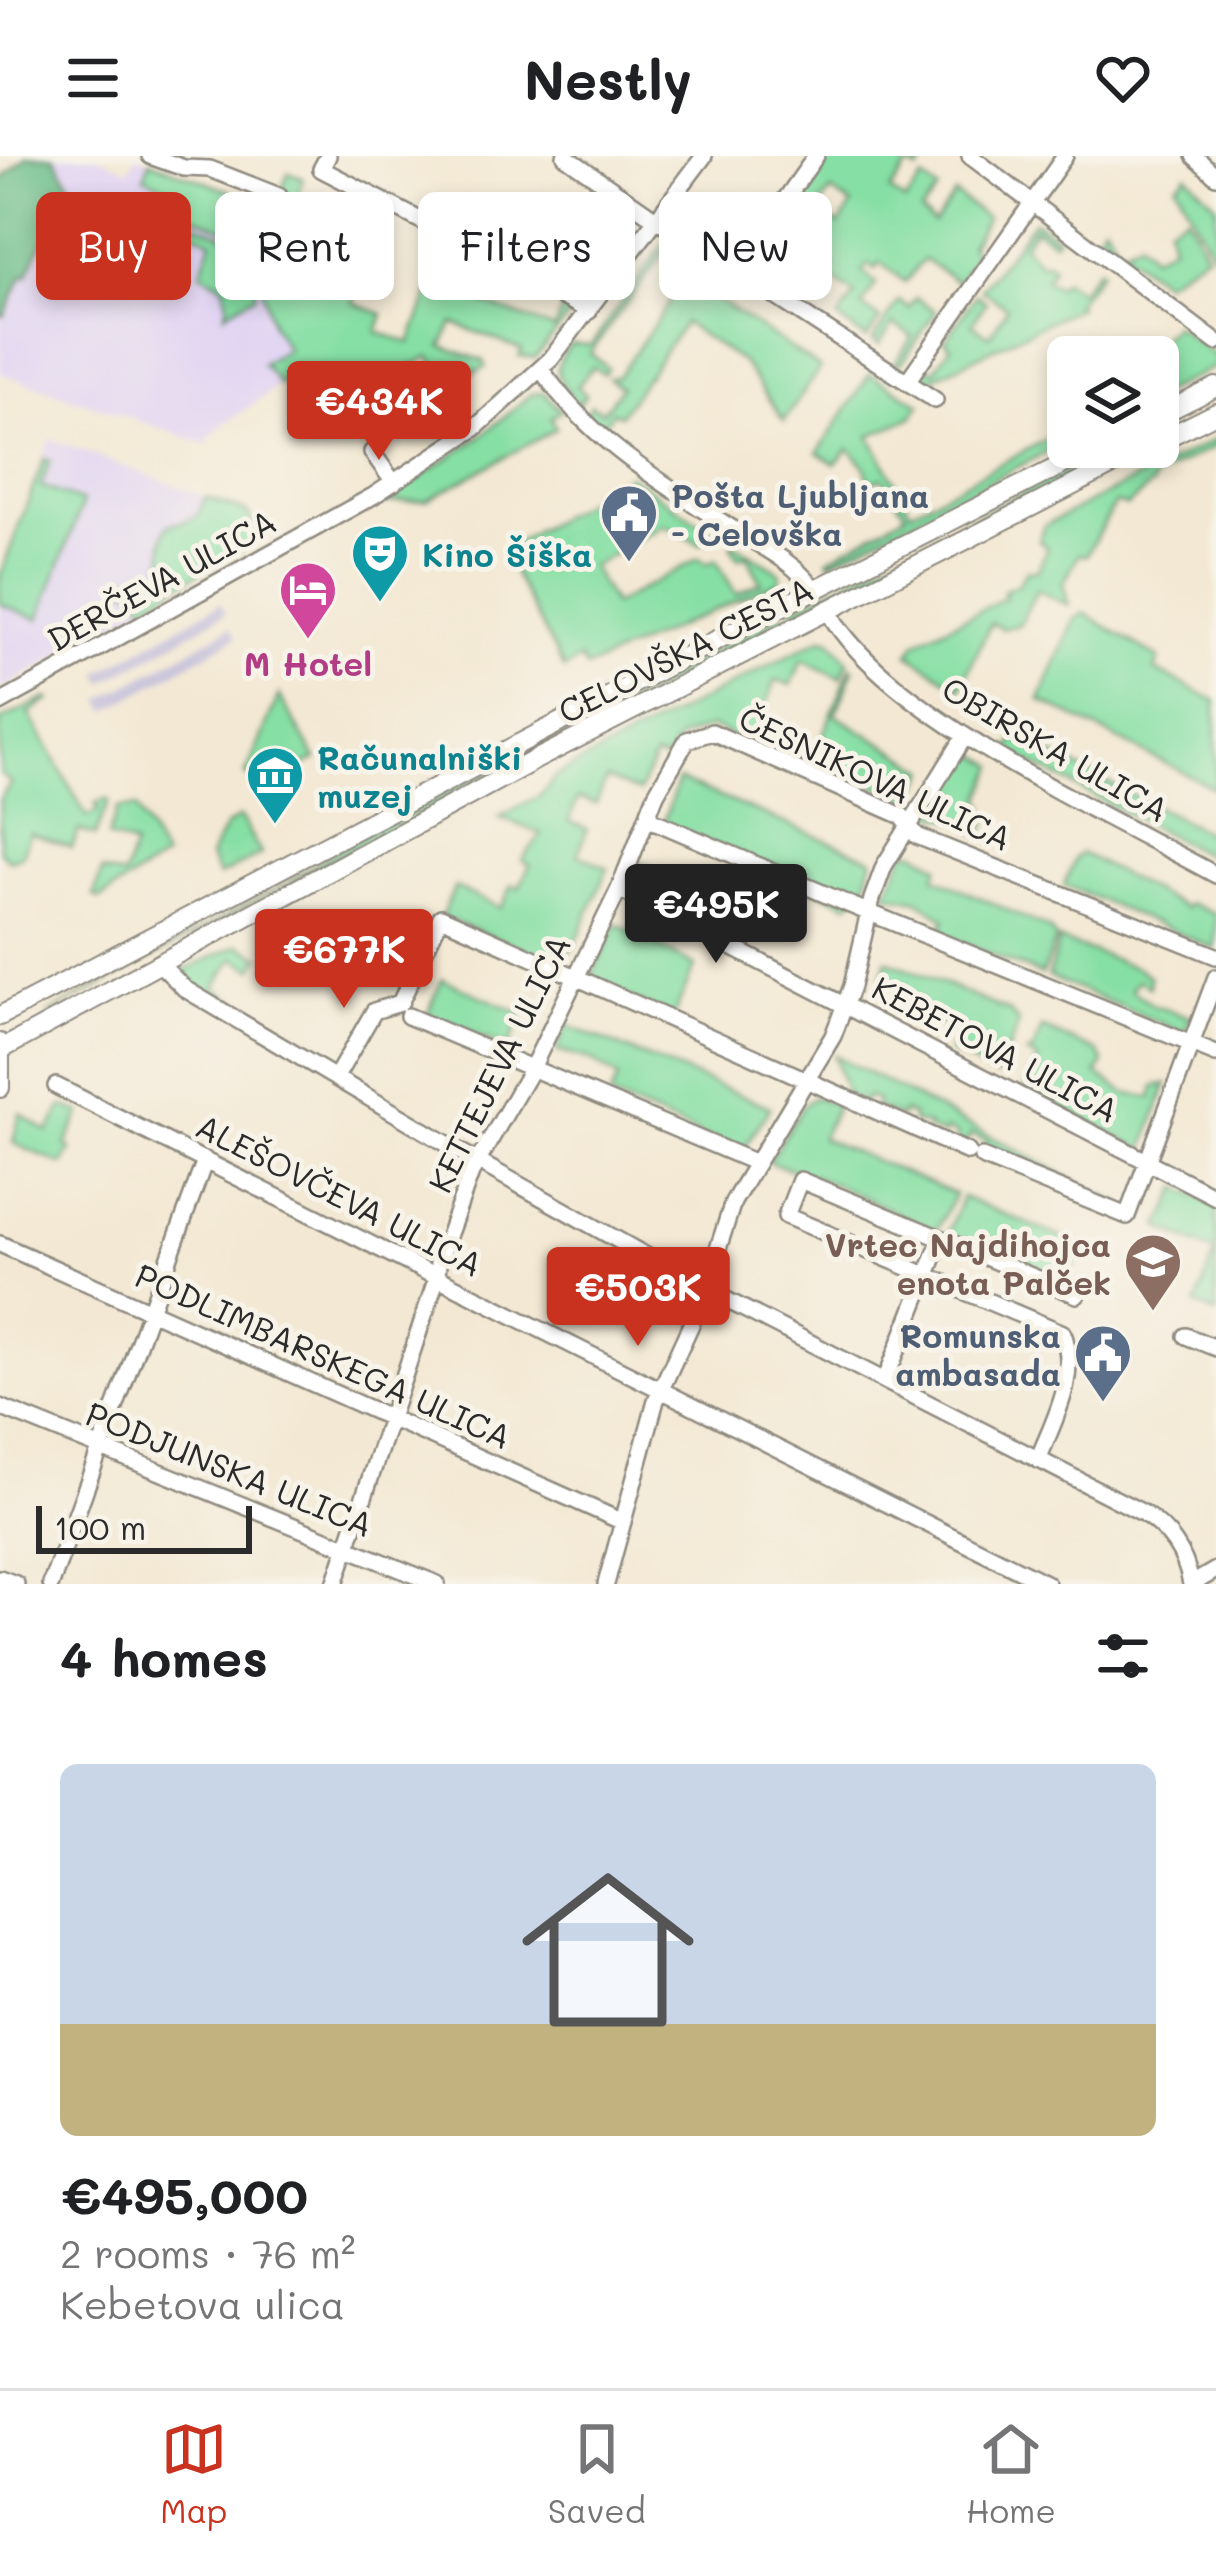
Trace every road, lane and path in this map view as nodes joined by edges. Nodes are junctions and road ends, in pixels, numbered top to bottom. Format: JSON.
{"nodes":[{"id":1,"x":150,"y":156,"type":"edge"},
{"id":2,"x":328,"y":156,"type":"edge"},
{"id":3,"x":565,"y":156,"type":"edge"},
{"id":4,"x":704,"y":156,"type":"edge"},
{"id":5,"x":816,"y":156,"type":"edge"},
{"id":6,"x":970,"y":156,"type":"edge"},
{"id":7,"x":1065,"y":156,"type":"edge"},
{"id":8,"x":1194,"y":156,"type":"edge"},
{"id":9,"x":1216,"y":176,"type":"edge"},
{"id":10,"x":269,"y":192,"type":"edge"},
{"id":11,"x":791,"y":192,"type":"edge"},
{"id":12,"x":1031,"y":202,"type":"junction"},
{"id":13,"x":658,"y":220,"type":"junction"},
{"id":14,"x":590,"y":311,"type":"junction"},
{"id":15,"x":1216,"y":342,"type":"edge"},
{"id":16,"x":542,"y":369,"type":"junction"},
{"id":17,"x":908,"y":380,"type":"junction"},
{"id":18,"x":1216,"y":387,"type":"edge"},
{"id":19,"x":935,"y":400,"type":"dead end"},
{"id":20,"x":1179,"y":406,"type":"edge"},
{"id":21,"x":1216,"y":413,"type":"edge"},
{"id":22,"x":1179,"y":432,"type":"edge"},
{"id":23,"x":372,"y":452,"type":"dead end"},
{"id":24,"x":1055,"y":468,"type":"edge"},
{"id":25,"x":1106,"y":468,"type":"edge"},
{"id":26,"x":394,"y":483,"type":"junction"},
{"id":27,"x":814,"y":590,"type":"junction"},
{"id":28,"x":827,"y":609,"type":"junction"},
{"id":29,"x":0,"y":703,"type":"edge"},
{"id":30,"x":712,"y":732,"type":"joint"},
{"id":31,"x":965,"y":736,"type":"junction"},
{"id":32,"x":647,"y":818,"type":"junction"},
{"id":33,"x":908,"y":826,"type":"junction"},
{"id":34,"x":1216,"y":875,"type":"edge"},
{"id":35,"x":619,"y":889,"type":"junction"},
{"id":36,"x":869,"y":912,"type":"junction"},
{"id":37,"x":1216,"y":956,"type":"edge"},
{"id":38,"x":160,"y":964,"type":"junction"},
{"id":39,"x":1216,"y":977,"type":"edge"},
{"id":40,"x":573,"y":978,"type":"junction"},
{"id":41,"x":846,"y":1004,"type":"junction"},
{"id":42,"x":404,"y":1010,"type":"junction"},
{"id":43,"x":0,"y":1016,"type":"edge"},
{"id":44,"x":1189,"y":1041,"type":"junction"},
{"id":45,"x":0,"y":1047,"type":"edge"},
{"id":46,"x":1216,"y":1054,"type":"edge"},
{"id":47,"x":532,"y":1068,"type":"junction"},
{"id":48,"x":336,"y":1078,"type":"junction"},
{"id":49,"x":807,"y":1080,"type":"junction"},
{"id":50,"x":56,"y":1086,"type":"dead end"},
{"id":51,"x":0,"y":1088,"type":"edge"},
{"id":52,"x":206,"y":1160,"type":"junction"},
{"id":53,"x":1149,"y":1161,"type":"junction"},
{"id":54,"x":478,"y":1162,"type":"junction"},
{"id":55,"x":754,"y":1162,"type":"junction"},
{"id":56,"x":1216,"y":1197,"type":"edge"},
{"id":57,"x":941,"y":1239,"type":"junction"},
{"id":58,"x":0,"y":1244,"type":"edge"},
{"id":59,"x":927,"y":1274,"type":"junction"},
{"id":60,"x":437,"y":1276,"type":"junction"},
{"id":61,"x":705,"y":1289,"type":"junction"},
{"id":62,"x":1077,"y":1294,"type":"dead end"},
{"id":63,"x":150,"y":1310,"type":"junction"},
{"id":64,"x":1186,"y":1336,"type":"dead end"},
{"id":65,"x":1216,"y":1348,"type":"edge"},
{"id":66,"x":885,"y":1382,"type":"junction"},
{"id":67,"x":659,"y":1389,"type":"junction"},
{"id":68,"x":0,"y":1407,"type":"edge"},
{"id":69,"x":391,"y":1418,"type":"junction"},
{"id":70,"x":101,"y":1447,"type":"junction"},
{"id":71,"x":1038,"y":1460,"type":"junction"},
{"id":72,"x":622,"y":1522,"type":"junction"},
{"id":73,"x":347,"y":1548,"type":"junction"},
{"id":74,"x":1216,"y":1570,"type":"edge"},
{"id":75,"x":0,"y":1578,"type":"edge"},
{"id":76,"x":16,"y":1584,"type":"edge"},
{"id":77,"x":51,"y":1584,"type":"edge"},
{"id":78,"x":335,"y":1584,"type":"edge"},
{"id":79,"x":437,"y":1584,"type":"edge"},
{"id":80,"x":606,"y":1584,"type":"edge"},
{"id":81,"x":1047,"y":1584,"type":"edge"},
{"id":82,"x":1191,"y":1584,"type":"edge"}],
"edges":[{"from":1,"to":10,"type":"street"},
{"from":2,"to":14,"type":"street"},
{"from":3,"to":13,"type":"street"},
{"from":4,"to":13,"type":"street","name":"DERČEVA ULICA"},
{"from":5,"to":11,"type":"street"},
{"from":6,"to":12,"type":"street"},
{"from":7,"to":12,"type":"street"},
{"from":8,"to":9,"type":"street"},
{"from":12,"to":15,"type":"street"},
{"from":12,"to":17,"type":"street"},
{"from":13,"to":14,"type":"street","name":"DERČEVA ULICA"},
{"from":13,"to":17,"type":"street"},
{"from":14,"to":16,"type":"street","name":"DERČEVA ULICA"},
{"from":16,"to":26,"type":"street","name":"DERČEVA ULICA"},
{"from":16,"to":27,"type":"street"},
{"from":17,"to":19,"type":"street"},
{"from":18,"to":20,"type":"main road"},
{"from":21,"to":22,"type":"main road"},
{"from":23,"to":26,"type":"street"},
{"from":24,"to":27,"type":"main road","name":"CELOVŠKA CESTA"},
{"from":25,"to":28,"type":"main road","name":"CELOVŠKA CESTA"},
{"from":26,"to":29,"type":"street","name":"DERČEVA ULICA"},
{"from":27,"to":43,"type":"main road","name":"CELOVŠKA CESTA"},
{"from":28,"to":31,"type":"street","name":"OBIRSKA ULICA"},
{"from":28,"to":38,"type":"main road","name":"CELOVŠKA CESTA"},
{"from":30,"to":32,"type":"street","name":"KETTEJEVA ULICA"},
{"from":30,"to":33,"type":"street","name":"ČESNIKOVA ULICA"},
{"from":31,"to":33,"type":"street"},
{"from":31,"to":34,"type":"street","name":"OBIRSKA ULICA"},
{"from":32,"to":35,"type":"street","name":"KETTEJEVA ULICA"},
{"from":32,"to":36,"type":"street"},
{"from":33,"to":36,"type":"street"},
{"from":33,"to":37,"type":"street","name":"ČESNIKOVA ULICA"},
{"from":35,"to":40,"type":"street","name":"KETTEJEVA ULICA"},
{"from":35,"to":41,"type":"street","name":"KEBETOVA ULICA"},
{"from":36,"to":41,"type":"street"},
{"from":36,"to":44,"type":"street"},
{"from":38,"to":45,"type":"main road","name":"CELOVŠKA CESTA"},
{"from":38,"to":48,"type":"street"},
{"from":39,"to":44,"type":"street"},
{"from":40,"to":42,"type":"street"},
{"from":40,"to":47,"type":"street","name":"KETTEJEVA ULICA"},
{"from":40,"to":49,"type":"street"},
{"from":41,"to":49,"type":"street"},
{"from":41,"to":53,"type":"street","name":"KEBETOVA ULICA"},
{"from":42,"to":47,"type":"street"},
{"from":42,"to":48,"type":"street"},
{"from":44,"to":46,"type":"street"},
{"from":44,"to":53,"type":"street"},
{"from":45,"to":51,"type":"main road"},
{"from":47,"to":54,"type":"street","name":"KETTEJEVA ULICA"},
{"from":47,"to":55,"type":"street"},
{"from":48,"to":54,"type":"street"},
{"from":49,"to":53,"type":"street"},
{"from":49,"to":55,"type":"street"},
{"from":50,"to":52,"type":"street","name":"ALEŠOVČEVA ULICA"},
{"from":52,"to":60,"type":"street","name":"ALEŠOVČEVA ULICA"},
{"from":52,"to":63,"type":"street"},
{"from":53,"to":56,"type":"street","name":"KEBETOVA ULICA"},
{"from":54,"to":60,"type":"street","name":"KETTEJEVA ULICA"},
{"from":54,"to":61,"type":"street"},
{"from":55,"to":61,"type":"street"},
{"from":57,"to":59,"type":"street"},
{"from":57,"to":59,"type":"street"},
{"from":57,"to":62,"type":"street"},
{"from":58,"to":63,"type":"street","name":"PODLIMBARSKEGA ULICA"},
{"from":59,"to":66,"type":"street"},
{"from":59,"to":71,"type":"street"},
{"from":60,"to":67,"type":"street","name":"ALEŠOVČEVA ULICA"},
{"from":60,"to":69,"type":"street","name":"KETTEJEVA ULICA"},
{"from":61,"to":66,"type":"street"},
{"from":61,"to":67,"type":"street"},
{"from":63,"to":69,"type":"street","name":"PODLIMBARSKEGA ULICA"},
{"from":63,"to":70,"type":"street"},
{"from":64,"to":65,"type":"street"},
{"from":66,"to":71,"type":"street"},
{"from":67,"to":72,"type":"street"},
{"from":67,"to":81,"type":"street","name":"ALEŠOVČEVA ULICA"},
{"from":68,"to":70,"type":"street","name":"PODJUNSKA ULICA"},
{"from":69,"to":72,"type":"street","name":"PODLIMBARSKEGA ULICA"},
{"from":69,"to":73,"type":"street","name":"KETTEJEVA ULICA"},
{"from":70,"to":73,"type":"street","name":"PODJUNSKA ULICA"},
{"from":70,"to":77,"type":"street"},
{"from":71,"to":82,"type":"street"},
{"from":72,"to":80,"type":"street"},
{"from":73,"to":78,"type":"street","name":"KETTEJEVA ULICA"},
{"from":73,"to":79,"type":"street","name":"PODJUNSKA ULICA"},
{"from":74,"to":82,"type":"street"},
{"from":75,"to":76,"type":"street"}]}
